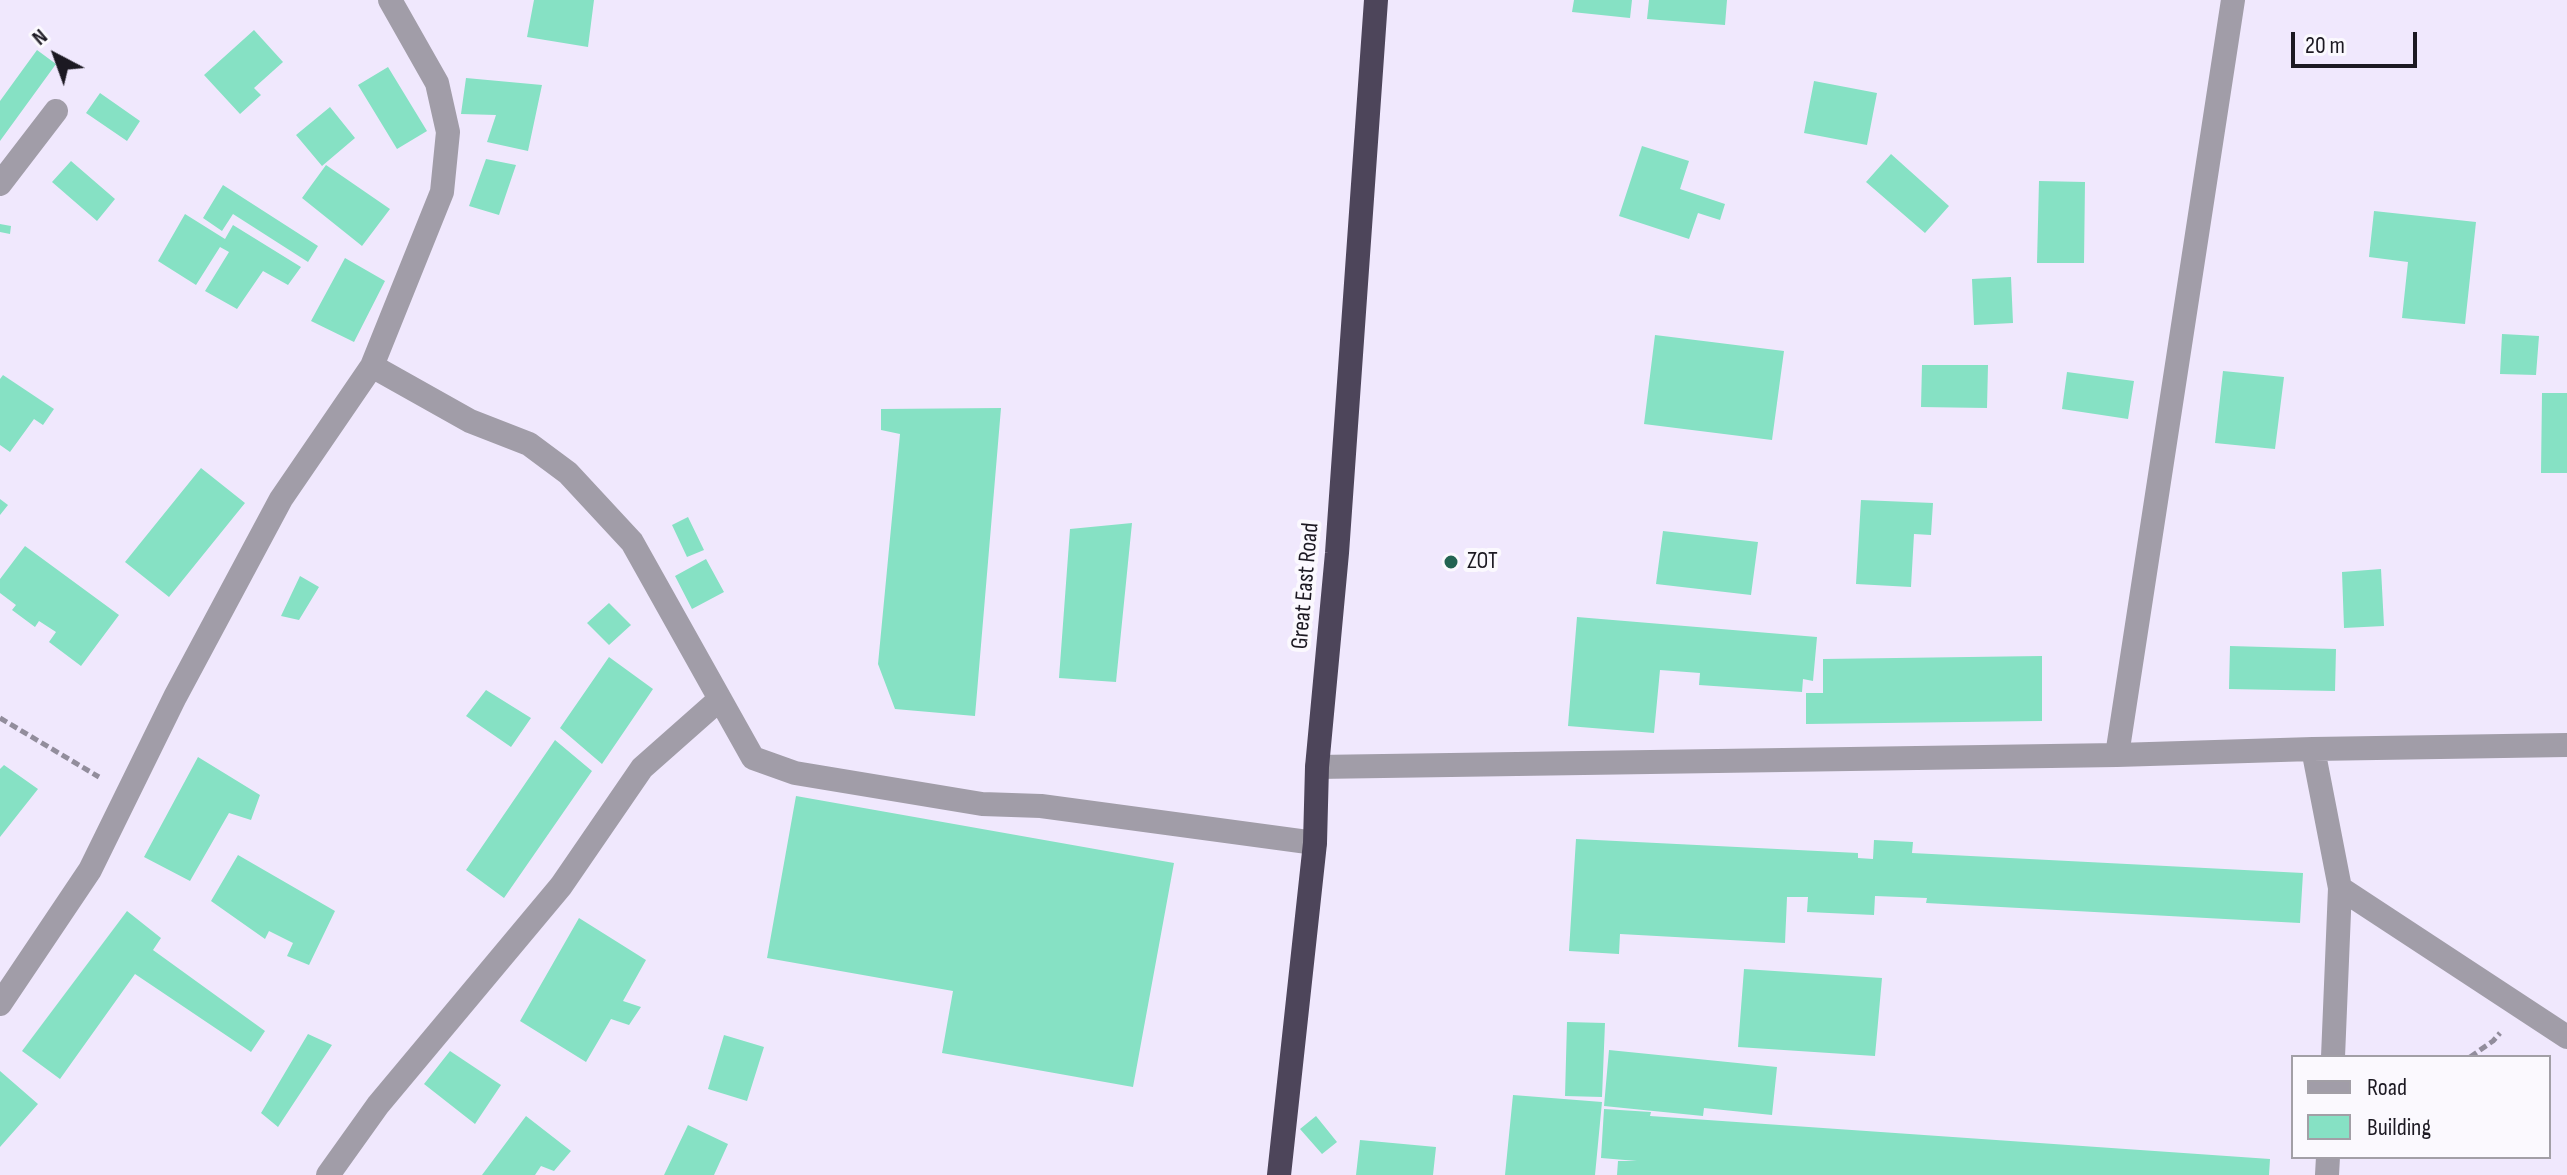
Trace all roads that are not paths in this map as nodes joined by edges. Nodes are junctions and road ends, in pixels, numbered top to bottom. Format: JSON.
{"nodes":[{"id":1,"x":390,"y":0,"type":"edge"},
{"id":2,"x":1376,"y":0,"type":"edge"},
{"id":3,"x":2233,"y":0,"type":"edge"},
{"id":4,"x":56,"y":111,"type":"dead end"},
{"id":5,"x":0,"y":184,"type":"edge"},
{"id":6,"x":372,"y":366,"type":"junction"},
{"id":7,"x":720,"y":699,"type":"junction"},
{"id":8,"x":2567,"y":745,"type":"edge"},
{"id":9,"x":2313,"y":749,"type":"junction"},
{"id":10,"x":2117,"y":755,"type":"junction"},
{"id":11,"x":1317,"y":767,"type":"junction"},
{"id":12,"x":1315,"y":843,"type":"junction"},
{"id":13,"x":2340,"y":888,"type":"junction"},
{"id":14,"x":0,"y":1004,"type":"edge"},
{"id":15,"x":2567,"y":1037,"type":"edge"},
{"id":16,"x":2333,"y":1055,"type":"edge"},
{"id":17,"x":328,"y":1175,"type":"edge"},
{"id":18,"x":1279,"y":1175,"type":"edge"}],
"edges":[{"from":1,"to":6,"type":"street"},
{"from":2,"to":11,"type":"highway","name":"Great East Road"},
{"from":3,"to":10,"type":"street"},
{"from":4,"to":5,"type":"street"},
{"from":6,"to":7,"type":"street"},
{"from":6,"to":14,"type":"street"},
{"from":7,"to":12,"type":"street"},
{"from":7,"to":17,"type":"street"},
{"from":8,"to":9,"type":"street"},
{"from":9,"to":10,"type":"street"},
{"from":9,"to":13,"type":"street"},
{"from":10,"to":11,"type":"street"},
{"from":11,"to":12,"type":"highway","name":"Great East Road"},
{"from":12,"to":18,"type":"highway","name":"Great East Road"},
{"from":13,"to":15,"type":"street"},
{"from":13,"to":16,"type":"street"}]}
